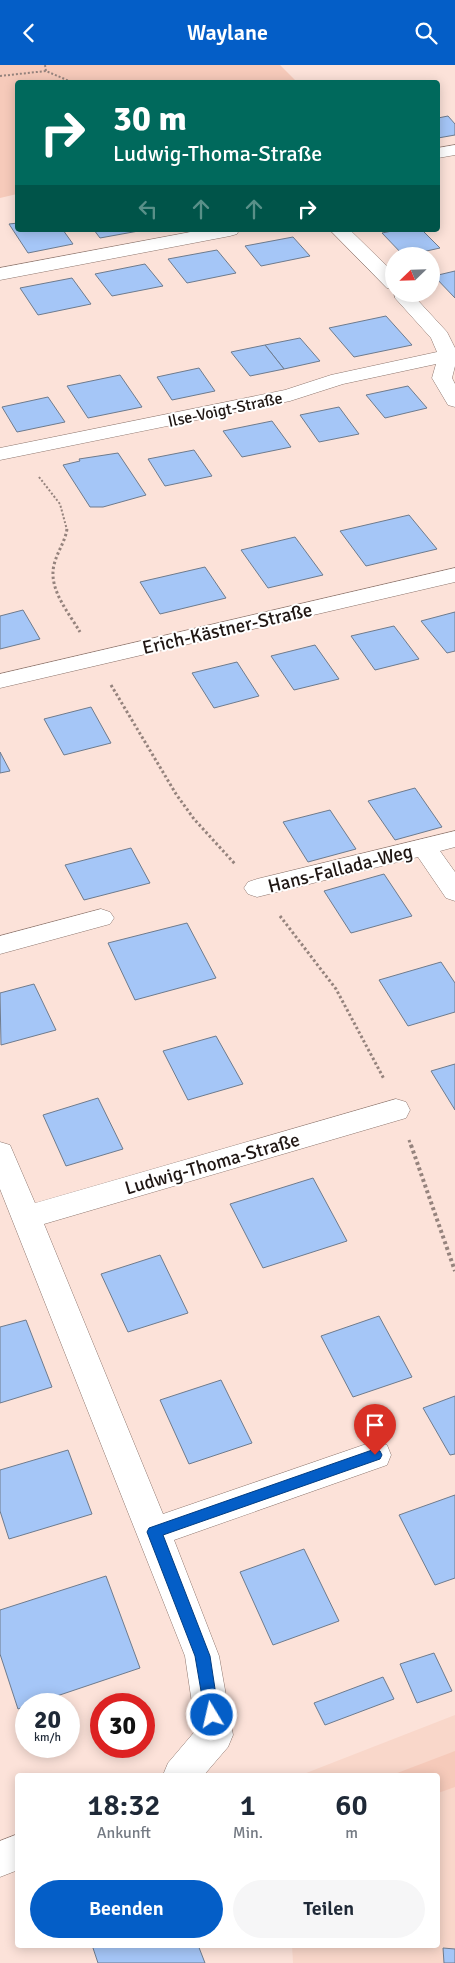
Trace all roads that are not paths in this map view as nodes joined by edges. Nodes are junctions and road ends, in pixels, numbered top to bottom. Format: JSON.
{"nodes":[{"id":1,"x":455,"y":151,"type":"edge"},
{"id":2,"x":440,"y":153,"type":"edge"},
{"id":3,"x":219,"y":232,"type":"edge"},
{"id":4,"x":341,"y":232,"type":"edge"},
{"id":5,"x":0,"y":273,"type":"edge"},
{"id":6,"x":385,"y":276,"type":"edge"},
{"id":7,"x":410,"y":303,"type":"edge"},
{"id":8,"x":448,"y":355,"type":"junction"},
{"id":9,"x":455,"y":401,"type":"edge"},
{"id":10,"x":0,"y":454,"type":"edge"},
{"id":11,"x":455,"y":575,"type":"edge"},
{"id":12,"x":0,"y":681,"type":"edge"},
{"id":13,"x":455,"y":839,"type":"edge"},
{"id":14,"x":424,"y":847,"type":"junction"},
{"id":15,"x":257,"y":888,"type":"road end"},
{"id":16,"x":455,"y":892,"type":"edge"},
{"id":17,"x":101,"y":918,"type":"dead end"},
{"id":18,"x":0,"y":945,"type":"edge"},
{"id":19,"x":396,"y":1110,"type":"road end"},
{"id":20,"x":0,"y":1153,"type":"edge"},
{"id":21,"x":27,"y":1217,"type":"junction"},
{"id":22,"x":375,"y":1455,"type":"dead end"},
{"id":23,"x":154,"y":1532,"type":"junction"},
{"id":24,"x":183,"y":1773,"type":"edge"},
{"id":25,"x":15,"y":1853,"type":"edge"},
{"id":26,"x":0,"y":1859,"type":"edge"}],
"edges":[{"from":1,"to":2,"type":"street"},
{"from":3,"to":5,"type":"street"},
{"from":4,"to":6,"type":"street"},
{"from":7,"to":8,"type":"street"},
{"from":8,"to":9,"type":"street"},
{"from":8,"to":10,"type":"street","name":"Ilse-Voigt-Straße"},
{"from":11,"to":12,"type":"street","name":"Erich-Kästner-Straße"},
{"from":13,"to":14,"type":"street","name":"Hans-Fallada-Weg"},
{"from":14,"to":15,"type":"street","name":"Hans-Fallada-Weg"},
{"from":14,"to":16,"type":"street","name":"Hans-Fallada-Weg"},
{"from":17,"to":18,"type":"street"},
{"from":19,"to":21,"type":"street","name":"Ludwig-Thoma-Straße"},
{"from":20,"to":21,"type":"street"},
{"from":21,"to":23,"type":"street"},
{"from":22,"to":23,"type":"street"},
{"from":23,"to":24,"type":"street"},
{"from":25,"to":26,"type":"street"}]}
